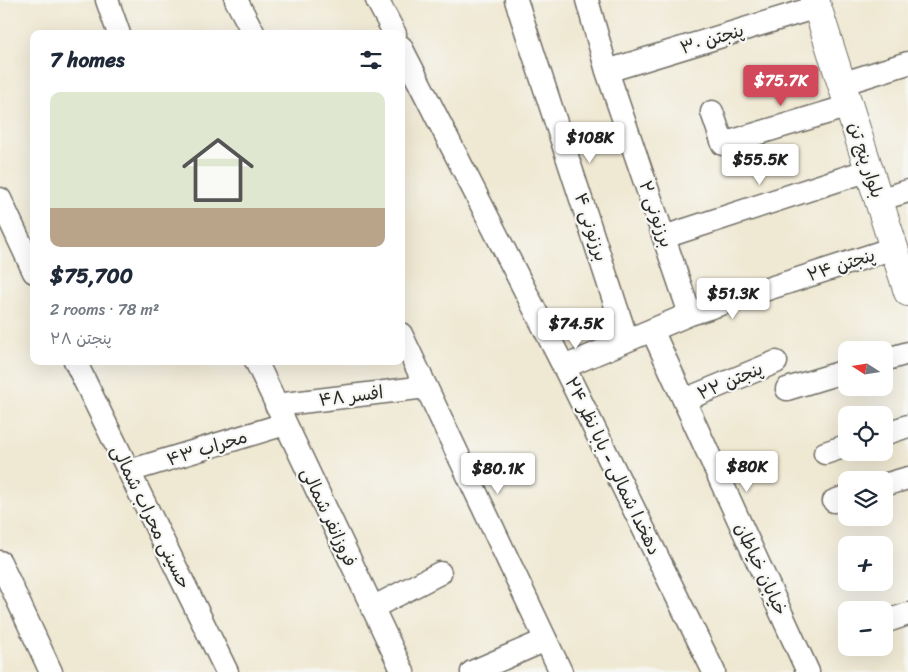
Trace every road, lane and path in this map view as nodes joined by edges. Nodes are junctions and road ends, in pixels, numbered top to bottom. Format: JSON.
{"nodes":[{"id":1,"x":107,"y":0,"type":"edge"},
{"id":2,"x":236,"y":0,"type":"edge"},
{"id":3,"x":377,"y":0,"type":"edge"},
{"id":4,"x":516,"y":0,"type":"edge"},
{"id":5,"x":587,"y":0,"type":"edge"},
{"id":6,"x":816,"y":3,"type":"edge"},
{"id":7,"x":118,"y":30,"type":"edge"},
{"id":8,"x":252,"y":30,"type":"edge"},
{"id":9,"x":392,"y":30,"type":"edge"},
{"id":10,"x":405,"y":55,"type":"edge"},
{"id":11,"x":908,"y":63,"type":"edge"},
{"id":12,"x":607,"y":71,"type":"junction"},
{"id":13,"x":845,"y":95,"type":"junction"},
{"id":14,"x":712,"y":112,"type":"dead end"},
{"id":15,"x":869,"y":170,"type":"junction"},
{"id":16,"x":908,"y":191,"type":"edge"},
{"id":17,"x":0,"y":199,"type":"edge"},
{"id":18,"x":878,"y":200,"type":"junction"},
{"id":19,"x":664,"y":237,"type":"junction"},
{"id":20,"x":894,"y":248,"type":"junction"},
{"id":21,"x":30,"y":263,"type":"edge"},
{"id":22,"x":908,"y":292,"type":"edge"},
{"id":23,"x":690,"y":314,"type":"junction"},
{"id":24,"x":652,"y":330,"type":"junction"},
{"id":25,"x":628,"y":340,"type":"junction"},
{"id":26,"x":405,"y":342,"type":"edge"},
{"id":27,"x":908,"y":353,"type":"edge"},
{"id":28,"x":893,"y":357,"type":"edge"},
{"id":29,"x":776,"y":362,"type":"dead end"},
{"id":30,"x":77,"y":365,"type":"edge"},
{"id":31,"x":258,"y":365,"type":"edge"},
{"id":32,"x":564,"y":367,"type":"junction"},
{"id":33,"x":838,"y":373,"type":"edge"},
{"id":34,"x":426,"y":387,"type":"junction"},
{"id":35,"x":787,"y":389,"type":"dead end"},
{"id":36,"x":684,"y":400,"type":"junction"},
{"id":37,"x":281,"y":414,"type":"junction"},
{"id":38,"x":908,"y":426,"type":"edge"},
{"id":39,"x":893,"y":431,"type":"edge"},
{"id":40,"x":838,"y":449,"type":"edge"},
{"id":41,"x":825,"y":453,"type":"dead end"},
{"id":42,"x":129,"y":471,"type":"junction"},
{"id":43,"x":908,"y":478,"type":"edge"},
{"id":44,"x":893,"y":482,"type":"edge"},
{"id":45,"x":0,"y":562,"type":"edge"},
{"id":46,"x":440,"y":573,"type":"dead end"},
{"id":47,"x":372,"y":608,"type":"junction"},
{"id":48,"x":908,"y":614,"type":"edge"},
{"id":49,"x":893,"y":619,"type":"edge"},
{"id":50,"x":546,"y":640,"type":"junction"},
{"id":51,"x":51,"y":672,"type":"edge"},
{"id":52,"x":227,"y":672,"type":"edge"},
{"id":53,"x":402,"y":672,"type":"edge"},
{"id":54,"x":472,"y":672,"type":"edge"},
{"id":55,"x":561,"y":672,"type":"edge"},
{"id":56,"x":714,"y":672,"type":"edge"},
{"id":57,"x":808,"y":672,"type":"edge"}],
"edges":[{"from":1,"to":7,"type":"street"},
{"from":2,"to":8,"type":"street"},
{"from":3,"to":9,"type":"street"},
{"from":4,"to":25,"type":"street","name":"برزنونی ۴"},
{"from":5,"to":12,"type":"street","name":"برزنونی ۲"},
{"from":6,"to":12,"type":"street","name":"پنجتن ۳۰"},
{"from":6,"to":13,"type":"main road","name":"بلوار پنج تن"},
{"from":10,"to":32,"type":"street","name":"دهخدا شمالی - بابا نظر ۲۴"},
{"from":11,"to":13,"type":"street"},
{"from":12,"to":19,"type":"street","name":"برزنونی ۲"},
{"from":13,"to":14,"type":"street"},
{"from":13,"to":15,"type":"main road","name":"بلوار پنج تن"},
{"from":15,"to":18,"type":"main road","name":"بلوار پنج تن"},
{"from":15,"to":19,"type":"street"},
{"from":16,"to":18,"type":"street"},
{"from":17,"to":21,"type":"street"},
{"from":18,"to":20,"type":"main road","name":"بلوار پنج تن"},
{"from":19,"to":23,"type":"street","name":"برزنونی ۲"},
{"from":20,"to":22,"type":"main road","name":"بلوار پنج تن"},
{"from":20,"to":23,"type":"street","name":"پنجتن ۲۴"},
{"from":23,"to":24,"type":"street","name":"پنجتن ۲۴"},
{"from":24,"to":25,"type":"street","name":"پنجتن ۲۴"},
{"from":24,"to":36,"type":"street","name":"خیابان خیاطان"},
{"from":25,"to":32,"type":"street","name":"پنجتن ۲۴"},
{"from":26,"to":34,"type":"street"},
{"from":27,"to":28,"type":"street"},
{"from":29,"to":36,"type":"street","name":"پنجتن ۲۲"},
{"from":30,"to":42,"type":"street","name":"حسینی محراب شمالی"},
{"from":31,"to":37,"type":"street","name":"فروزانفر شمالی"},
{"from":32,"to":56,"type":"street","name":"دهخدا شمالی - بابا نظر ۲۴"},
{"from":33,"to":35,"type":"street","name":"پنجتن ۲۲"},
{"from":34,"to":37,"type":"street","name":"افسر ۴۸"},
{"from":34,"to":50,"type":"street"},
{"from":36,"to":57,"type":"street","name":"خیابان خیاطان"},
{"from":37,"to":42,"type":"street","name":"محراب ۴۳"},
{"from":37,"to":47,"type":"street","name":"فروزانفر شمالی"},
{"from":38,"to":39,"type":"street"},
{"from":40,"to":41,"type":"street"},
{"from":42,"to":52,"type":"street","name":"حسینی محراب شمالی"},
{"from":43,"to":44,"type":"street"},
{"from":45,"to":51,"type":"street"},
{"from":46,"to":47,"type":"street"},
{"from":47,"to":53,"type":"street","name":"فروزانفر شمالی"},
{"from":48,"to":49,"type":"street"},
{"from":50,"to":54,"type":"street"},
{"from":50,"to":55,"type":"street"}]}
